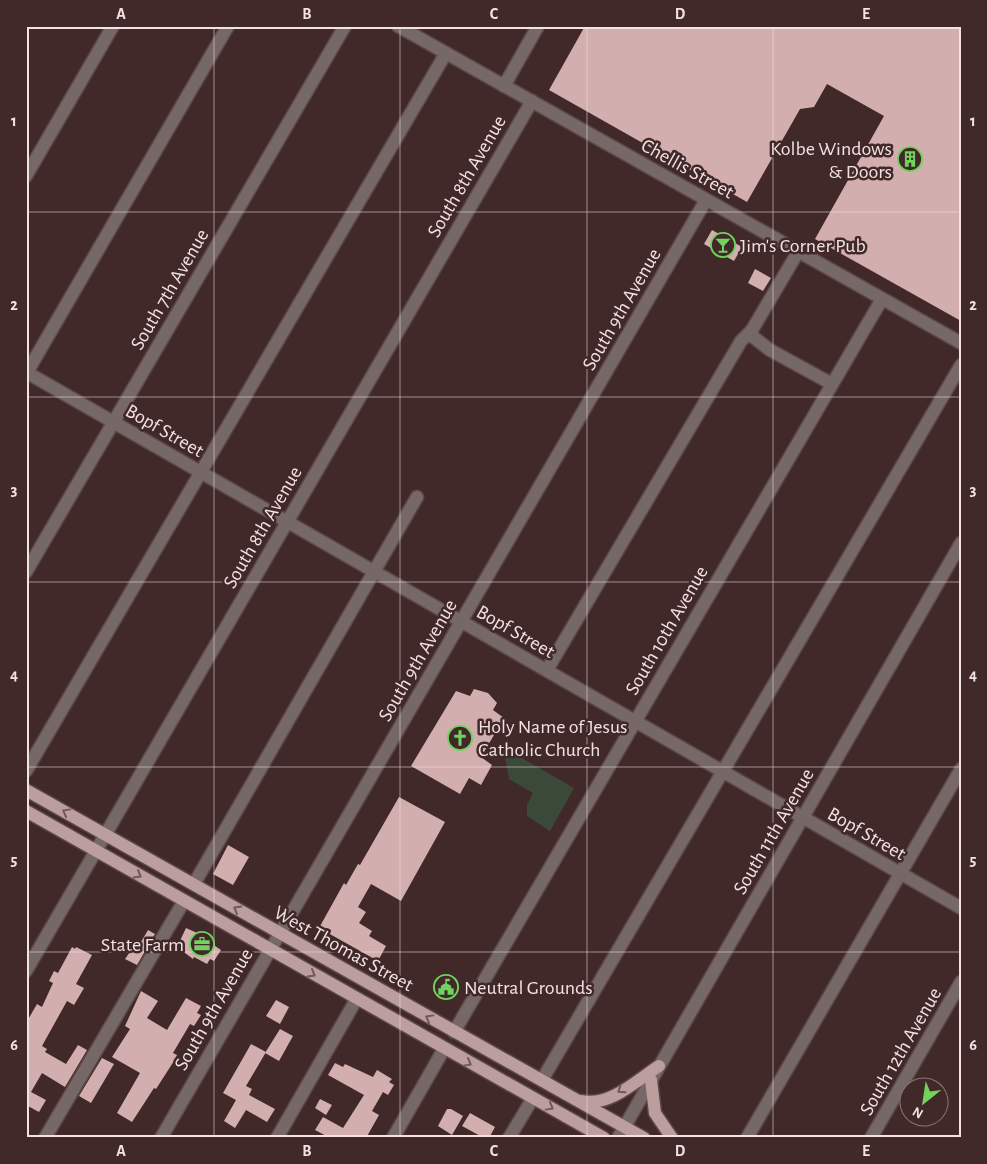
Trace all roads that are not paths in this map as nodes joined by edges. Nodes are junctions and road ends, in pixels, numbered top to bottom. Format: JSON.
{"nodes":[{"id":1,"x":113,"y":26,"type":"edge"},
{"id":2,"x":228,"y":26,"type":"edge"},
{"id":3,"x":345,"y":26,"type":"edge"},
{"id":4,"x":398,"y":26,"type":"edge"},
{"id":5,"x":538,"y":26,"type":"edge"},
{"id":6,"x":446,"y":53,"type":"junction"},
{"id":7,"x":504,"y":86,"type":"junction"},
{"id":8,"x":532,"y":102,"type":"junction"},
{"id":9,"x":26,"y":176,"type":"edge"},
{"id":10,"x":706,"y":200,"type":"junction"},
{"id":11,"x":798,"y":252,"type":"junction"},
{"id":12,"x":882,"y":299,"type":"junction"},
{"id":13,"x":752,"y":330,"type":"junction"},
{"id":14,"x":961,"y":343,"type":"edge"},
{"id":15,"x":961,"y":365,"type":"edge"},
{"id":16,"x":26,"y":373,"type":"edge"},
{"id":17,"x":832,"y":384,"type":"junction"},
{"id":18,"x":113,"y":422,"type":"junction"},
{"id":19,"x":201,"y":472,"type":"junction"},
{"id":20,"x":417,"y":497,"type":"dead end"},
{"id":21,"x":287,"y":522,"type":"junction"},
{"id":22,"x":961,"y":543,"type":"edge"},
{"id":23,"x":26,"y":572,"type":"edge"},
{"id":24,"x":374,"y":572,"type":"junction"},
{"id":25,"x":461,"y":621,"type":"junction"},
{"id":26,"x":547,"y":670,"type":"junction"},
{"id":27,"x":635,"y":721,"type":"junction"},
{"id":28,"x":961,"y":769,"type":"edge"},
{"id":29,"x":26,"y":771,"type":"edge"},
{"id":30,"x":724,"y":772,"type":"junction"},
{"id":31,"x":26,"y":790,"type":"edge"},
{"id":32,"x":26,"y":811,"type":"edge"},
{"id":33,"x":802,"y":817,"type":"junction"},
{"id":34,"x":106,"y":834,"type":"junction"},
{"id":35,"x":96,"y":851,"type":"junction"},
{"id":36,"x":900,"y":873,"type":"junction"},
{"id":37,"x":194,"y":884,"type":"junction"},
{"id":38,"x":184,"y":901,"type":"junction"},
{"id":39,"x":961,"y":908,"type":"edge"},
{"id":40,"x":279,"y":933,"type":"junction"},
{"id":41,"x":269,"y":950,"type":"junction"},
{"id":42,"x":26,"y":971,"type":"edge"},
{"id":43,"x":961,"y":982,"type":"edge"},
{"id":44,"x":356,"y":1000,"type":"junction"},
{"id":45,"x":454,"y":1032,"type":"junction"},
{"id":46,"x":444,"y":1049,"type":"junction"},
{"id":47,"x":659,"y":1066,"type":"junction"},
{"id":48,"x":542,"y":1080,"type":"junction"},
{"id":49,"x":651,"y":1080,"type":"junction"},
{"id":50,"x":533,"y":1098,"type":"junction"},
{"id":51,"x":579,"y":1100,"type":"junction"},
{"id":52,"x":621,"y":1132,"type":"edge"},
{"id":53,"x":45,"y":1138,"type":"edge"},
{"id":54,"x":161,"y":1138,"type":"edge"},
{"id":55,"x":277,"y":1138,"type":"edge"},
{"id":56,"x":393,"y":1138,"type":"edge"},
{"id":57,"x":509,"y":1138,"type":"edge"},
{"id":58,"x":604,"y":1138,"type":"edge"},
{"id":59,"x":644,"y":1138,"type":"edge"},
{"id":60,"x":672,"y":1138,"type":"edge"},
{"id":61,"x":747,"y":1138,"type":"edge"},
{"id":62,"x":871,"y":1138,"type":"edge"}],
"edges":[{"from":1,"to":9,"type":"street"},
{"from":2,"to":16,"type":"street"},
{"from":3,"to":18,"type":"street","name":"South 7th Avenue"},
{"from":4,"to":6,"type":"street","name":"Chellis Street"},
{"from":5,"to":7,"type":"street"},
{"from":6,"to":7,"type":"street","name":"Chellis Street"},
{"from":6,"to":19,"type":"street"},
{"from":7,"to":8,"type":"street","name":"Chellis Street"},
{"from":8,"to":10,"type":"street","name":"Chellis Street"},
{"from":8,"to":21,"type":"street","name":"South 8th Avenue"},
{"from":10,"to":11,"type":"street","name":"Chellis Street"},
{"from":10,"to":25,"type":"street","name":"South 9th Avenue"},
{"from":11,"to":12,"type":"street","name":"Chellis Street"},
{"from":11,"to":13,"type":"street"},
{"from":12,"to":14,"type":"street","name":"Chellis Street"},
{"from":12,"to":17,"type":"street","name":"South 10th Avenue"},
{"from":13,"to":17,"type":"street"},
{"from":13,"to":26,"type":"street"},
{"from":15,"to":30,"type":"street"},
{"from":16,"to":18,"type":"street","name":"Bopf Street"},
{"from":17,"to":27,"type":"street","name":"South 10th Avenue"},
{"from":18,"to":19,"type":"street","name":"Bopf Street"},
{"from":18,"to":23,"type":"street","name":"South 7th Avenue"},
{"from":19,"to":21,"type":"street","name":"Bopf Street"},
{"from":19,"to":29,"type":"street"},
{"from":20,"to":24,"type":"street"},
{"from":21,"to":24,"type":"street","name":"Bopf Street"},
{"from":21,"to":34,"type":"street","name":"South 8th Avenue"},
{"from":22,"to":33,"type":"street","name":"South 11th Avenue"},
{"from":24,"to":25,"type":"street","name":"Bopf Street"},
{"from":24,"to":37,"type":"street"},
{"from":25,"to":26,"type":"street","name":"Bopf Street"},
{"from":25,"to":40,"type":"street","name":"South 9th Avenue"},
{"from":26,"to":27,"type":"street","name":"Bopf Street"},
{"from":27,"to":30,"type":"street","name":"Bopf Street"},
{"from":27,"to":45,"type":"street","name":"South 10th Avenue"},
{"from":28,"to":36,"type":"street"},
{"from":30,"to":33,"type":"street","name":"Bopf Street"},
{"from":30,"to":48,"type":"street"},
{"from":34,"to":31,"type":"main road","name":"West Thomas Street","one_way":true},
{"from":32,"to":35,"type":"main road","name":"West Thomas Street"},
{"from":33,"to":36,"type":"street","name":"Bopf Street"},
{"from":33,"to":47,"type":"street","name":"South 11th Avenue"},
{"from":34,"to":35,"type":"street","name":"South 8th Avenue"},
{"from":34,"to":37,"type":"main road","name":"West Thomas Street"},
{"from":35,"to":38,"type":"main road","name":"West Thomas Street","one_way":true},
{"from":35,"to":42,"type":"street","name":"South 8th Avenue"},
{"from":36,"to":39,"type":"street","name":"Bopf Street"},
{"from":36,"to":61,"type":"street"},
{"from":40,"to":37,"type":"main road","name":"West Thomas Street","one_way":true},
{"from":38,"to":41,"type":"main road","name":"West Thomas Street"},
{"from":38,"to":53,"type":"street"},
{"from":40,"to":41,"type":"street","name":"South 9th Avenue"},
{"from":45,"to":40,"type":"main road","name":"West Thomas Street","one_way":true},
{"from":41,"to":44,"type":"main road","name":"West Thomas Street","one_way":true},
{"from":41,"to":54,"type":"street","name":"South 9th Avenue"},
{"from":43,"to":62,"type":"street","name":"South 12th Avenue"},
{"from":44,"to":46,"type":"main road","name":"West Thomas Street"},
{"from":44,"to":55,"type":"street"},
{"from":45,"to":48,"type":"main road","name":"West Thomas Street"},
{"from":46,"to":50,"type":"main road","name":"West Thomas Street","one_way":true},
{"from":46,"to":56,"type":"street"},
{"from":47,"to":49,"type":"street","name":"South 11th Avenue"},
{"from":47,"to":51,"type":"main road","one_way":true},
{"from":48,"to":51,"type":"main road","name":"West Thomas Street"},
{"from":49,"to":52,"type":"street","name":"South 11th Avenue"},
{"from":49,"to":60,"type":"main road"},
{"from":50,"to":57,"type":"street"},
{"from":50,"to":58,"type":"main road","name":"West Thomas Street","one_way":true},
{"from":51,"to":52,"type":"main road","name":"West Thomas Street"},
{"from":52,"to":59,"type":"main road","name":"West Thomas Street"}]}
